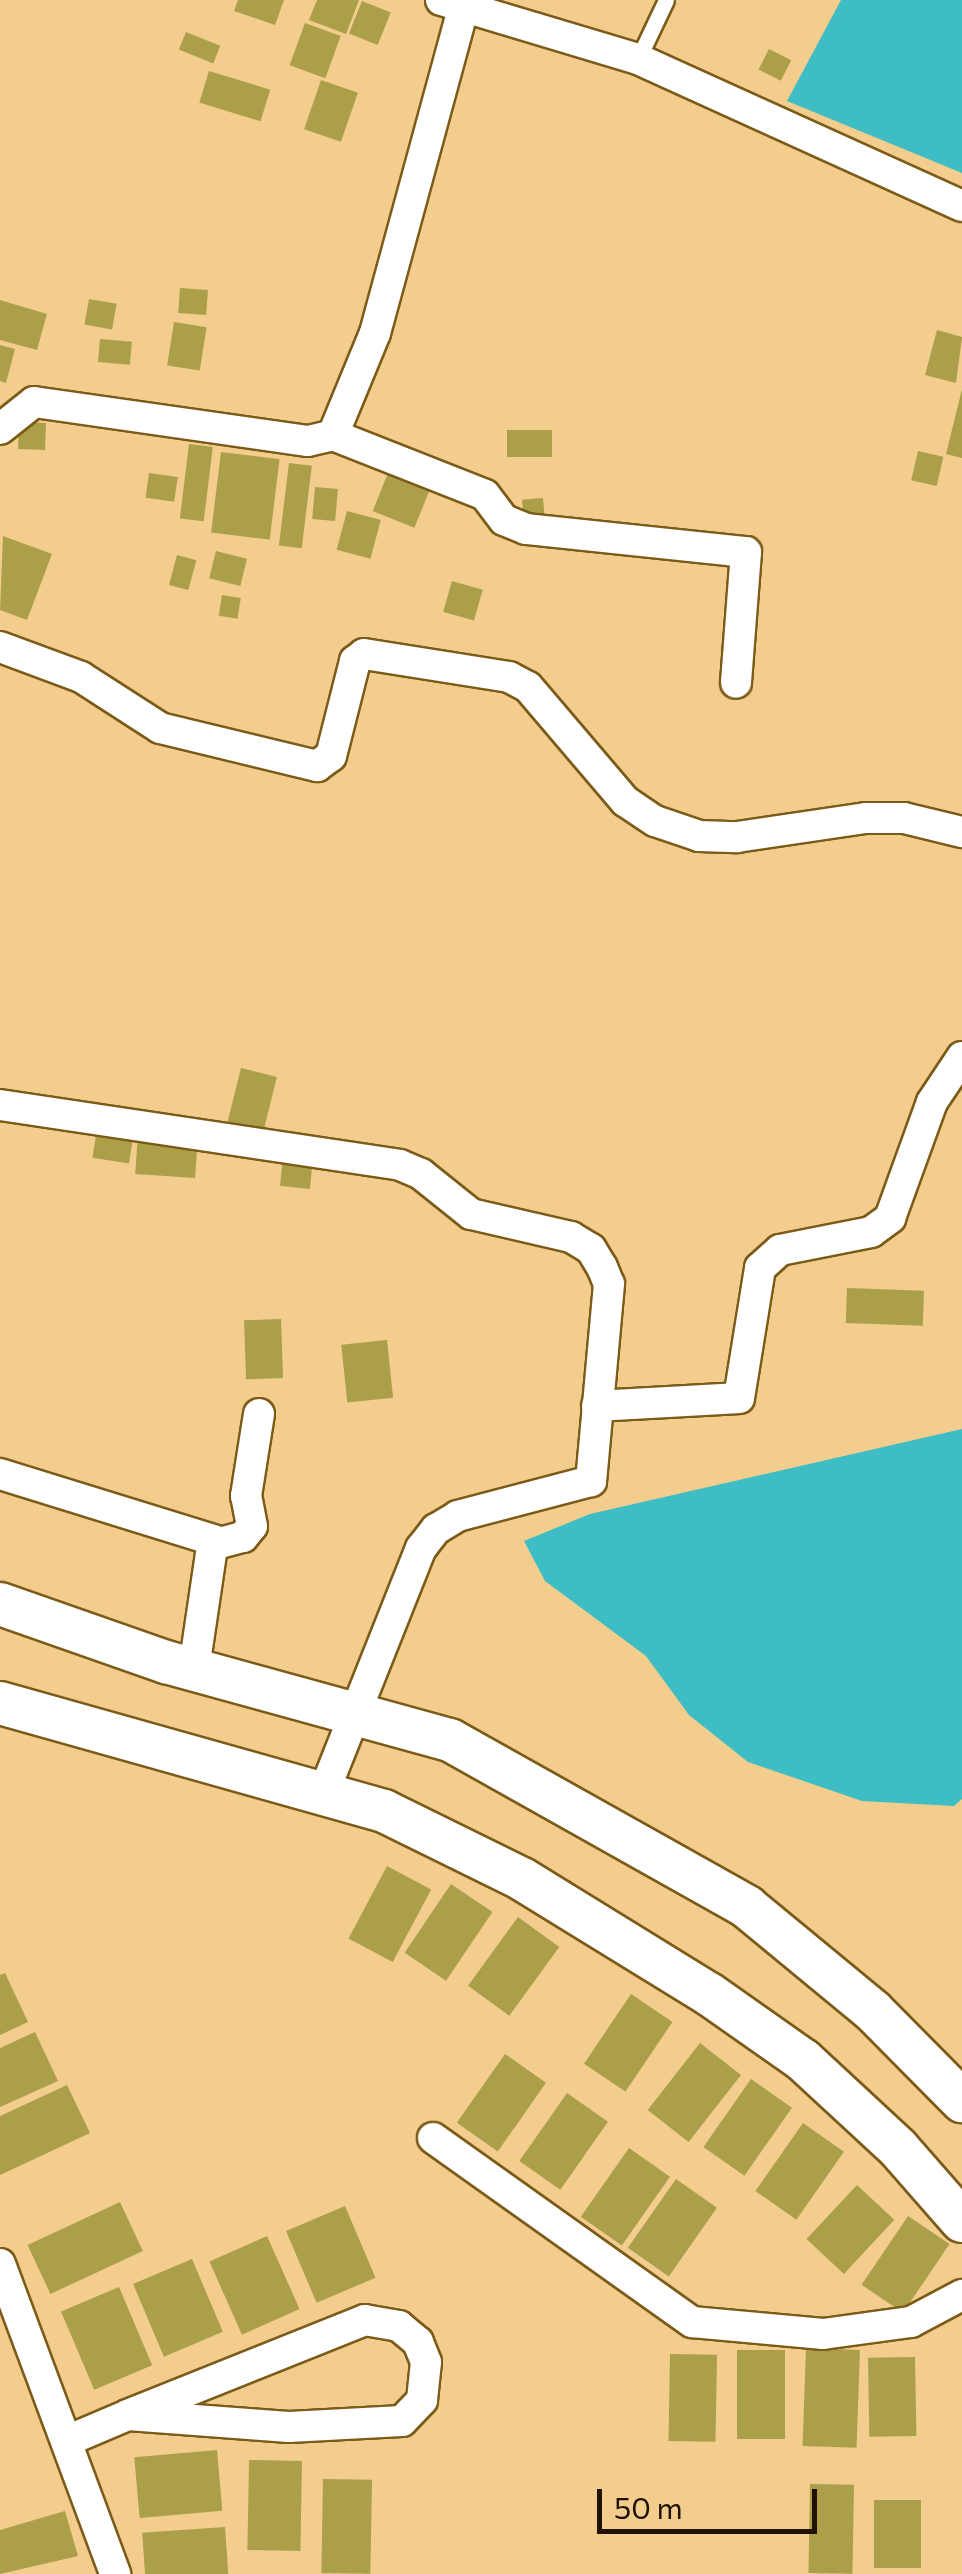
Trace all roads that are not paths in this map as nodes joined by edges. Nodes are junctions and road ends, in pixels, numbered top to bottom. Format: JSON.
{"nodes":[{"id":1,"x":666,"y":0,"type":"edge"},
{"id":2,"x":452,"y":4,"type":"edge"},
{"id":3,"x":638,"y":59,"type":"junction"},
{"id":4,"x":962,"y":206,"type":"edge"},
{"id":5,"x":0,"y":430,"type":"edge"},
{"id":6,"x":333,"y":435,"type":"junction"},
{"id":7,"x":0,"y":647,"type":"edge"},
{"id":8,"x":736,"y":683,"type":"dead end"},
{"id":9,"x":962,"y":832,"type":"edge"},
{"id":10,"x":962,"y":1058,"type":"edge"},
{"id":11,"x":0,"y":1106,"type":"edge"},
{"id":12,"x":597,"y":1406,"type":"junction"},
{"id":13,"x":259,"y":1414,"type":"dead end"},
{"id":14,"x":0,"y":1474,"type":"edge"},
{"id":15,"x":216,"y":1544,"type":"junction"},
{"id":16,"x":0,"y":1604,"type":"edge"},
{"id":17,"x":194,"y":1669,"type":"junction"},
{"id":18,"x":0,"y":1703,"type":"edge"},
{"id":19,"x":356,"y":1711,"type":"junction"},
{"id":20,"x":324,"y":1794,"type":"junction"},
{"id":21,"x":962,"y":2102,"type":"edge"},
{"id":22,"x":433,"y":2138,"type":"dead end"},
{"id":23,"x":959,"y":2213,"type":"edge"},
{"id":24,"x":0,"y":2264,"type":"edge"},
{"id":25,"x":962,"y":2296,"type":"edge"},
{"id":26,"x":128,"y":2415,"type":"junction"},
{"id":27,"x":69,"y":2440,"type":"junction"},
{"id":28,"x":115,"y":2574,"type":"edge"}],
"edges":[{"from":1,"to":3,"type":"lane"},
{"from":2,"to":3,"type":"street"},
{"from":2,"to":6,"type":"street"},
{"from":3,"to":4,"type":"street"},
{"from":5,"to":6,"type":"street"},
{"from":6,"to":8,"type":"street"},
{"from":7,"to":9,"type":"street"},
{"from":10,"to":12,"type":"street"},
{"from":11,"to":12,"type":"street"},
{"from":12,"to":19,"type":"street"},
{"from":13,"to":15,"type":"street"},
{"from":14,"to":15,"type":"street"},
{"from":15,"to":17,"type":"street"},
{"from":16,"to":17,"type":"street"},
{"from":17,"to":19,"type":"street"},
{"from":18,"to":20,"type":"street"},
{"from":19,"to":20,"type":"street"},
{"from":19,"to":21,"type":"street"},
{"from":20,"to":23,"type":"street"},
{"from":22,"to":25,"type":"street"},
{"from":24,"to":27,"type":"street"},
{"from":26,"to":26,"type":"street"},
{"from":26,"to":27,"type":"street"},
{"from":27,"to":28,"type":"street"}]}
